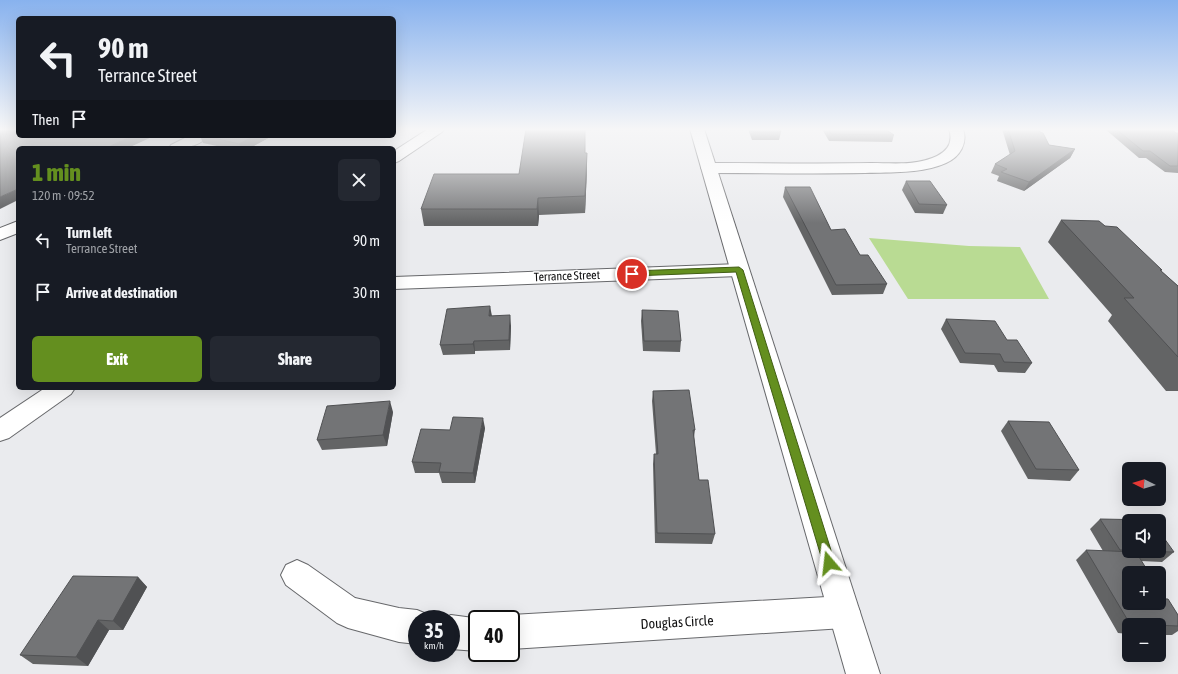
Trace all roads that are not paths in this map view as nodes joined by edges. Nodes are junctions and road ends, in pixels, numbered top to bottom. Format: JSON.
{"nodes":[{"id":1,"x":707,"y":160,"type":"edge"},
{"id":2,"x":936,"y":160,"type":"edge"},
{"id":3,"x":709,"y":168,"type":"junction"},
{"id":4,"x":16,"y":227,"type":"edge"},
{"id":5,"x":0,"y":235,"type":"edge"},
{"id":6,"x":739,"y":270,"type":"junction"},
{"id":7,"x":396,"y":283,"type":"edge"},
{"id":8,"x":60,"y":390,"type":"edge"},
{"id":9,"x":0,"y":432,"type":"edge"},
{"id":10,"x":297,"y":575,"type":"dead end"},
{"id":11,"x":844,"y":612,"type":"junction"},
{"id":12,"x":408,"y":626,"type":"edge"},
{"id":13,"x":520,"y":631,"type":"edge"},
{"id":14,"x":863,"y":674,"type":"edge"}],
"edges":[{"from":1,"to":3,"type":"street"},
{"from":2,"to":3,"type":"street"},
{"from":3,"to":6,"type":"street"},
{"from":4,"to":5,"type":"street"},
{"from":6,"to":7,"type":"street","name":"Terrance Street"},
{"from":6,"to":11,"type":"street"},
{"from":8,"to":9,"type":"street"},
{"from":10,"to":12,"type":"street"},
{"from":11,"to":13,"type":"street","name":"Douglas Circle"},
{"from":11,"to":14,"type":"street"}]}
